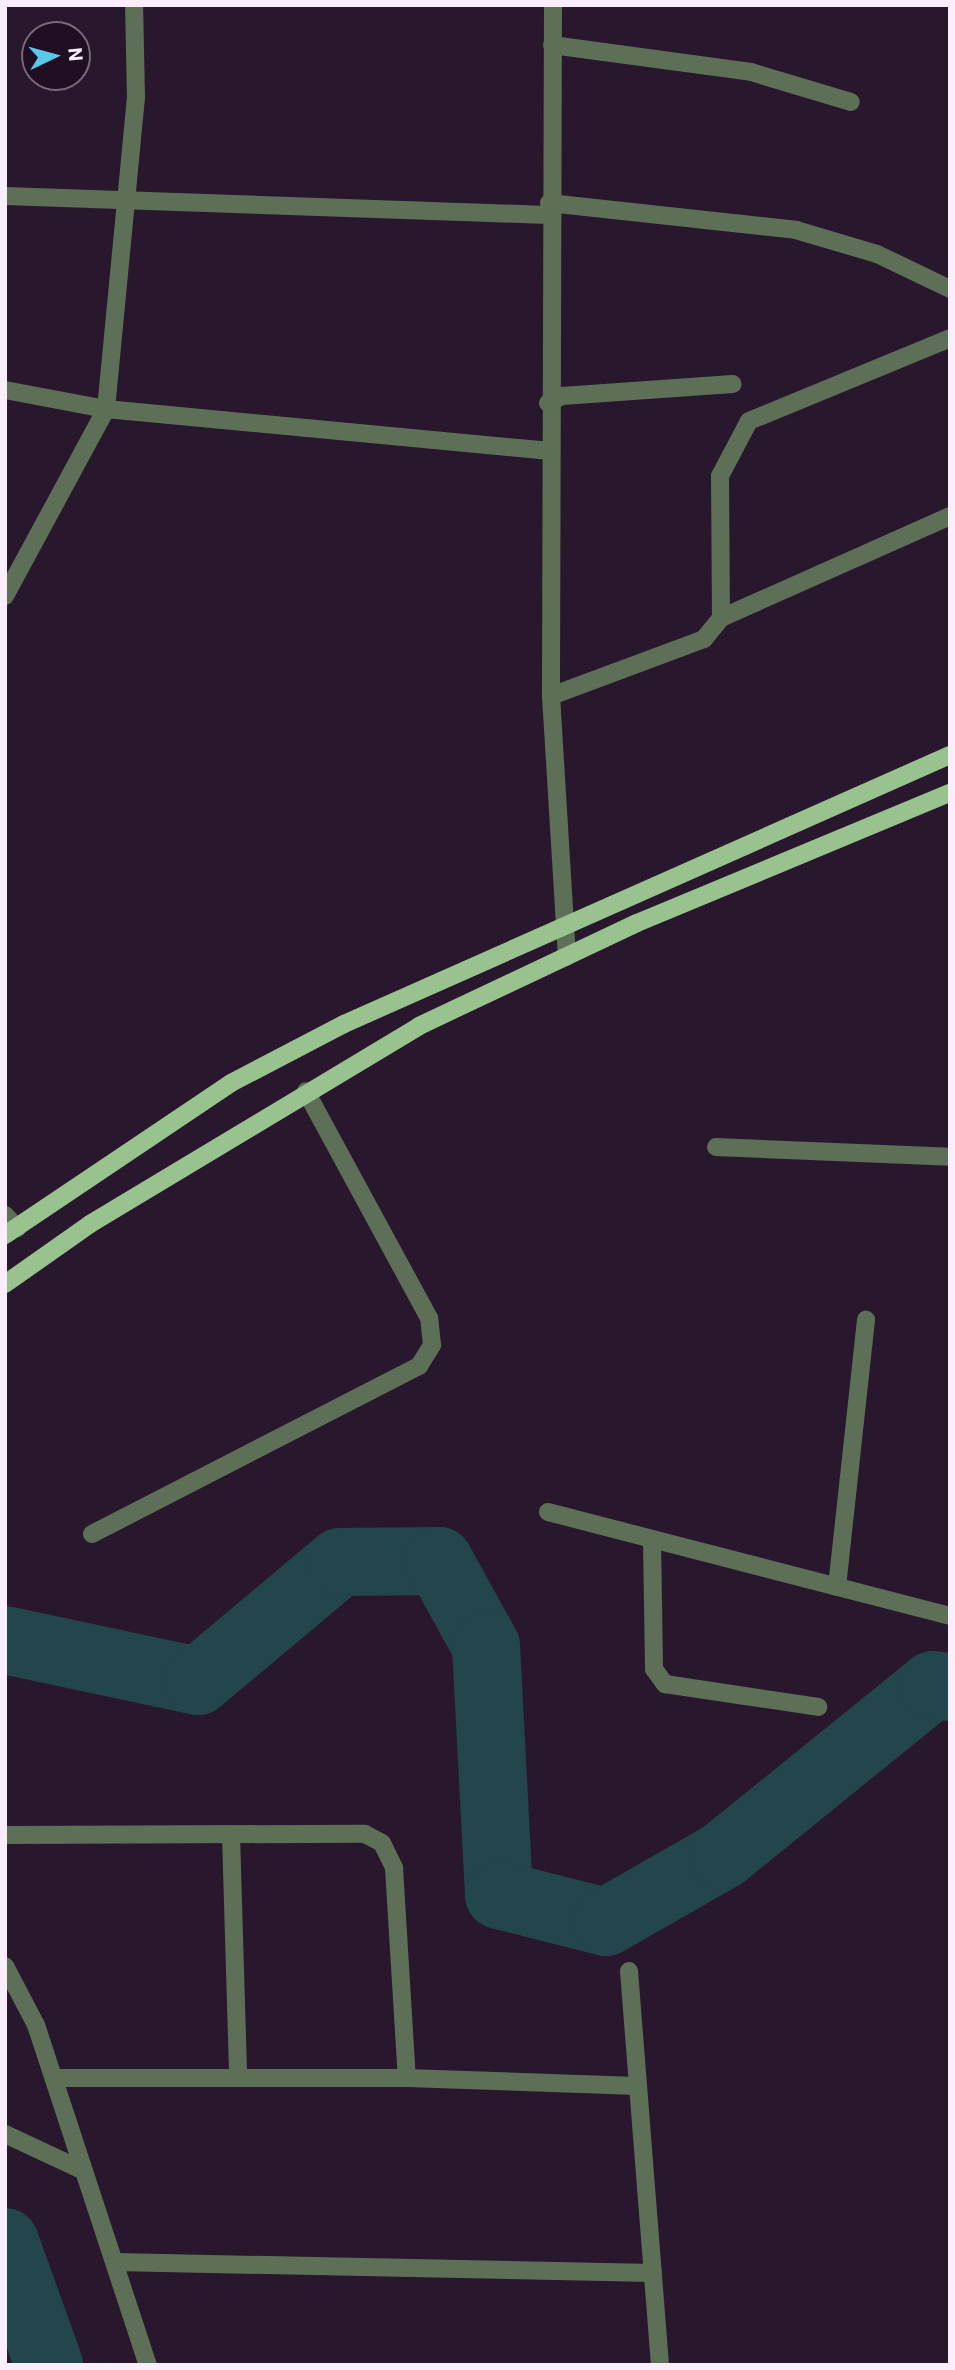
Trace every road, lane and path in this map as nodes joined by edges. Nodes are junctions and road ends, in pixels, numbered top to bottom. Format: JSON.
{"nodes":[{"id":1,"x":134,"y":5,"type":"edge"},
{"id":2,"x":553,"y":5,"type":"edge"},
{"id":3,"x":552,"y":45,"type":"junction"},
{"id":4,"x":851,"y":102,"type":"dead end"},
{"id":5,"x":5,"y":196,"type":"edge"},
{"id":6,"x":128,"y":198,"type":"junction"},
{"id":7,"x":549,"y":209,"type":"junction"},
{"id":8,"x":950,"y":289,"type":"edge"},
{"id":9,"x":950,"y":338,"type":"edge"},
{"id":10,"x":733,"y":384,"type":"dead end"},
{"id":11,"x":5,"y":390,"type":"edge"},
{"id":12,"x":548,"y":403,"type":"junction"},
{"id":13,"x":106,"y":409,"type":"junction"},
{"id":14,"x":548,"y":451,"type":"junction"},
{"id":15,"x":950,"y":516,"type":"edge"},
{"id":16,"x":5,"y":597,"type":"edge"},
{"id":17,"x":721,"y":618,"type":"junction"},
{"id":18,"x":551,"y":696,"type":"junction"},
{"id":19,"x":950,"y":755,"type":"edge"},
{"id":20,"x":950,"y":793,"type":"edge"},
{"id":21,"x":566,"y":920,"type":"junction"},
{"id":22,"x":567,"y":957,"type":"junction"},
{"id":23,"x":306,"y":1091,"type":"junction"},
{"id":24,"x":716,"y":1147,"type":"dead end"},
{"id":25,"x":950,"y":1157,"type":"edge"},
{"id":26,"x":9,"y":1226,"type":"edge"},
{"id":27,"x":5,"y":1284,"type":"edge"},
{"id":28,"x":866,"y":1320,"type":"dead end"},
{"id":29,"x":548,"y":1512,"type":"dead end"},
{"id":30,"x":92,"y":1534,"type":"dead end"},
{"id":31,"x":652,"y":1539,"type":"junction"},
{"id":32,"x":837,"y":1587,"type":"junction"},
{"id":33,"x":950,"y":1616,"type":"edge"},
{"id":34,"x":818,"y":1707,"type":"dead end"},
{"id":35,"x":5,"y":1835,"type":"edge"},
{"id":36,"x":231,"y":1835,"type":"junction"},
{"id":37,"x":5,"y":1966,"type":"edge"},
{"id":38,"x":629,"y":1971,"type":"dead end"},
{"id":39,"x":54,"y":2078,"type":"junction"},
{"id":40,"x":238,"y":2078,"type":"junction"},
{"id":41,"x":407,"y":2078,"type":"junction"},
{"id":42,"x":638,"y":2086,"type":"junction"},
{"id":43,"x":5,"y":2134,"type":"edge"},
{"id":44,"x":84,"y":2171,"type":"junction"},
{"id":45,"x":115,"y":2262,"type":"junction"},
{"id":46,"x":653,"y":2273,"type":"junction"},
{"id":47,"x":148,"y":2365,"type":"edge"},
{"id":48,"x":660,"y":2365,"type":"edge"}],
"edges":[{"from":1,"to":6,"type":"street"},
{"from":2,"to":3,"type":"street"},
{"from":3,"to":4,"type":"street"},
{"from":3,"to":7,"type":"street"},
{"from":5,"to":6,"type":"street"},
{"from":6,"to":7,"type":"street"},
{"from":6,"to":13,"type":"street"},
{"from":7,"to":8,"type":"street"},
{"from":7,"to":12,"type":"street"},
{"from":9,"to":17,"type":"street"},
{"from":10,"to":12,"type":"street"},
{"from":11,"to":13,"type":"street"},
{"from":12,"to":14,"type":"street"},
{"from":13,"to":14,"type":"street"},
{"from":13,"to":16,"type":"street"},
{"from":14,"to":18,"type":"street"},
{"from":15,"to":17,"type":"street"},
{"from":17,"to":18,"type":"street"},
{"from":18,"to":21,"type":"street"},
{"from":19,"to":21,"type":"main road"},
{"from":20,"to":22,"type":"main road"},
{"from":21,"to":22,"type":"street"},
{"from":21,"to":26,"type":"main road"},
{"from":22,"to":23,"type":"main road"},
{"from":23,"to":27,"type":"main road"},
{"from":23,"to":30,"type":"street"},
{"from":24,"to":25,"type":"street"},
{"from":28,"to":32,"type":"street"},
{"from":29,"to":31,"type":"street"},
{"from":31,"to":32,"type":"street"},
{"from":31,"to":34,"type":"street"},
{"from":32,"to":33,"type":"street"},
{"from":35,"to":36,"type":"street"},
{"from":36,"to":40,"type":"street"},
{"from":36,"to":41,"type":"street"},
{"from":37,"to":39,"type":"street"},
{"from":38,"to":42,"type":"street"},
{"from":39,"to":40,"type":"street"},
{"from":39,"to":44,"type":"street"},
{"from":40,"to":41,"type":"street"},
{"from":41,"to":42,"type":"street"},
{"from":42,"to":46,"type":"street"},
{"from":43,"to":44,"type":"street"},
{"from":44,"to":45,"type":"street"},
{"from":45,"to":46,"type":"street"},
{"from":45,"to":47,"type":"street"},
{"from":46,"to":48,"type":"street"}]}
